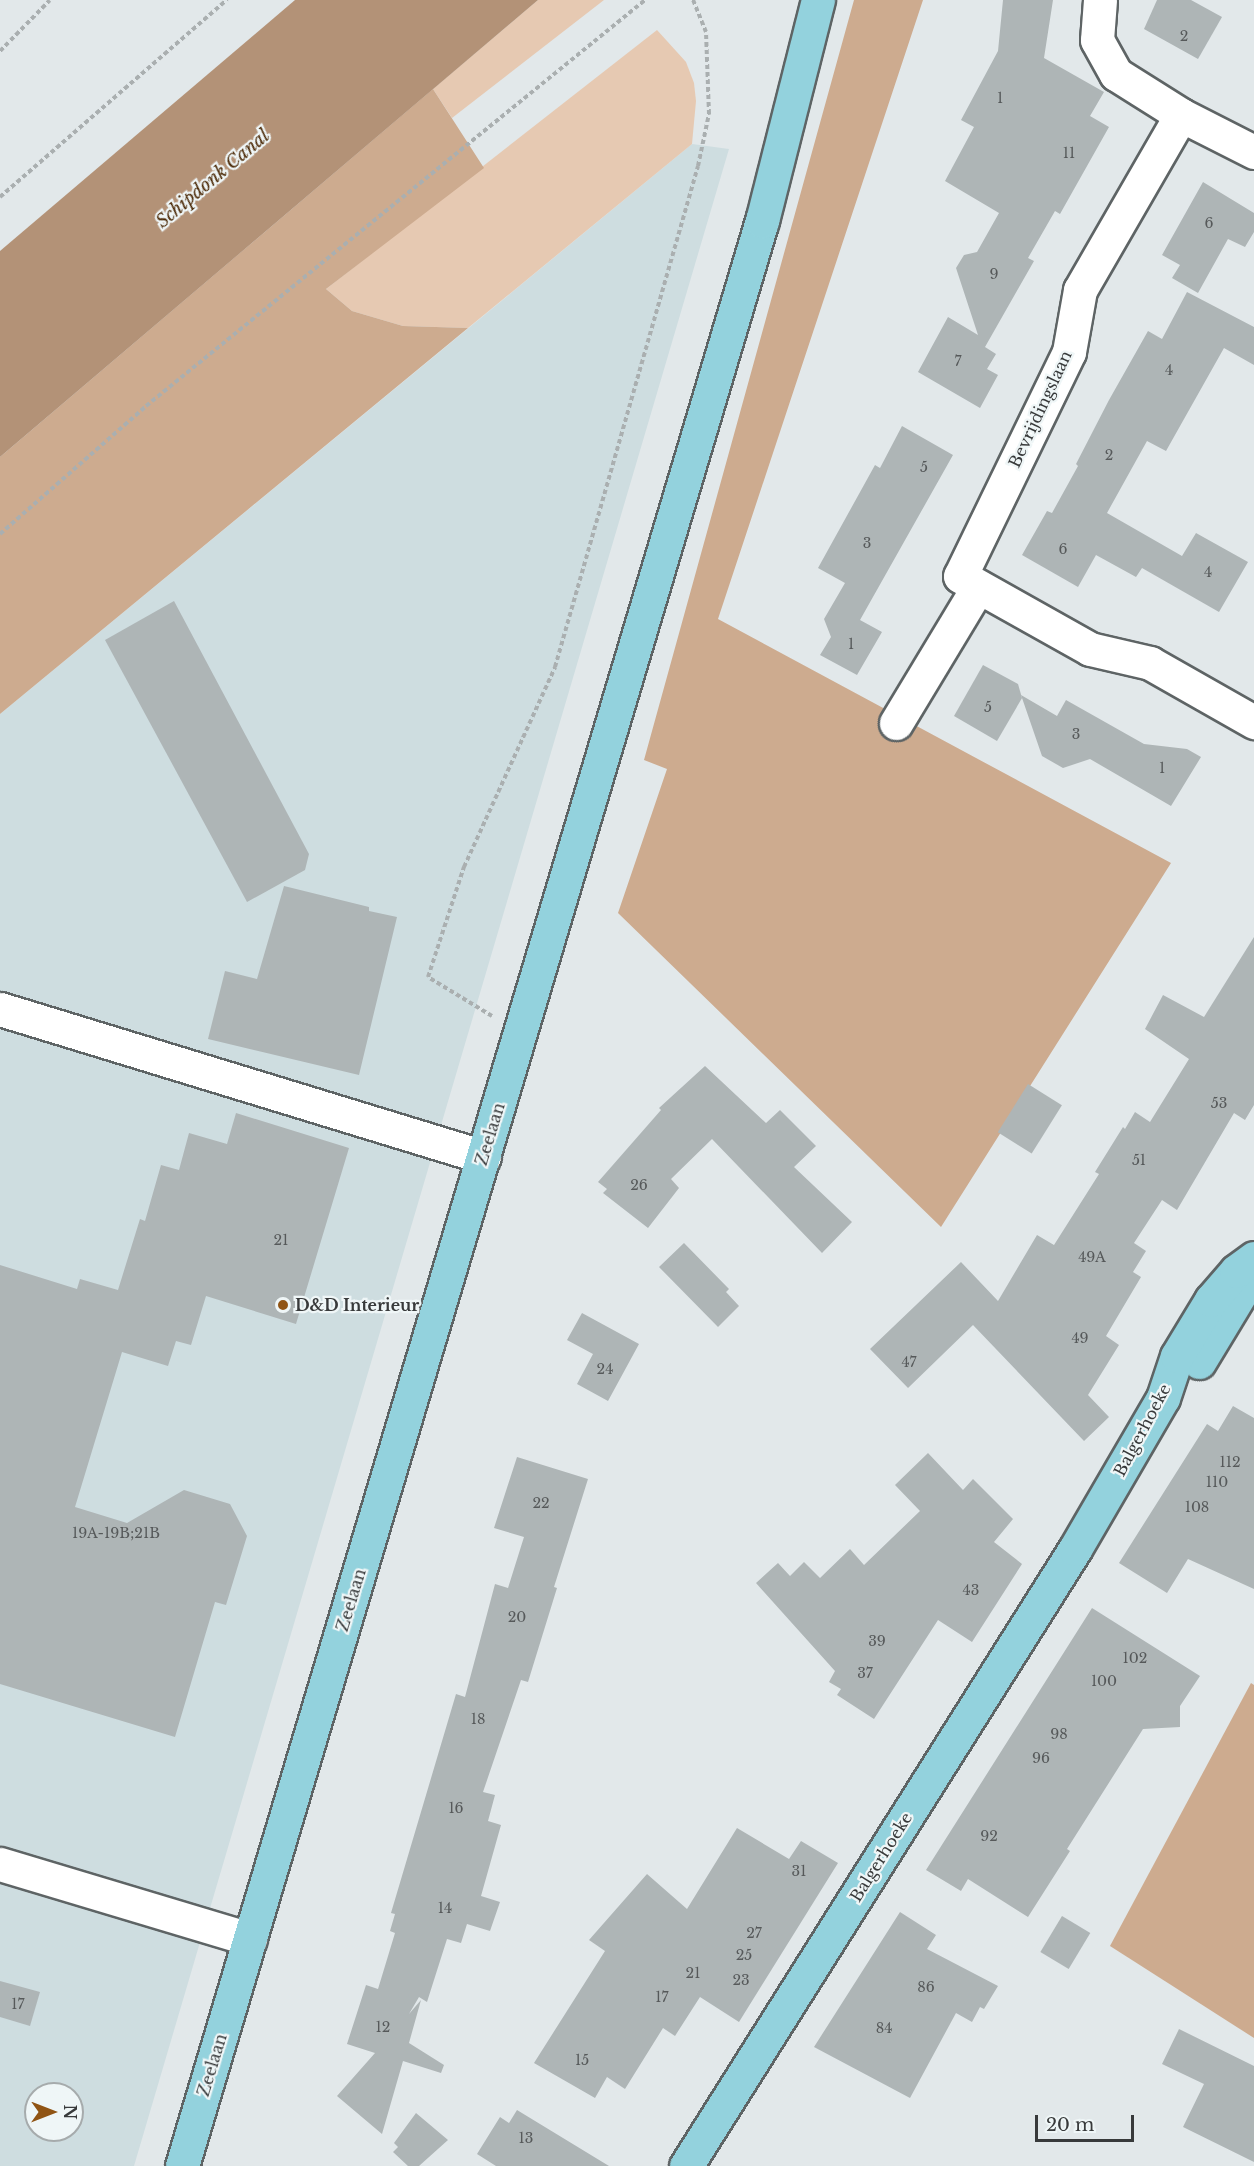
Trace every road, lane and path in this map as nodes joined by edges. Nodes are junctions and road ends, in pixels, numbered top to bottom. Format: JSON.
{"nodes":[{"id":1,"x":50,"y":0,"type":"edge"},
{"id":2,"x":227,"y":0,"type":"edge"},
{"id":3,"x":645,"y":0,"type":"edge"},
{"id":4,"x":693,"y":0,"type":"edge"},
{"id":5,"x":1100,"y":0,"type":"edge"},
{"id":6,"x":817,"y":2,"type":"edge"},
{"id":7,"x":0,"y":51,"type":"edge"},
{"id":8,"x":1181,"y":115,"type":"junction"},
{"id":9,"x":1254,"y":152,"type":"edge"},
{"id":10,"x":0,"y":197,"type":"edge"},
{"id":11,"x":0,"y":534,"type":"edge"},
{"id":12,"x":969,"y":582,"type":"junction"},
{"id":13,"x":1254,"y":722,"type":"edge"},
{"id":14,"x":896,"y":723,"type":"dead end"},
{"id":15,"x":0,"y":1009,"type":"edge"},
{"id":16,"x":521,"y":1033,"type":"junction"},
{"id":17,"x":484,"y":1157,"type":"junction"},
{"id":18,"x":1254,"y":1258,"type":"edge"},
{"id":19,"x":1254,"y":1270,"type":"edge"},
{"id":20,"x":1075,"y":1549,"type":"junction"},
{"id":21,"x":0,"y":1864,"type":"edge"},
{"id":22,"x":250,"y":1939,"type":"junction"},
{"id":23,"x":182,"y":2166,"type":"edge"},
{"id":24,"x":686,"y":2166,"type":"edge"}],
"edges":[{"from":1,"to":7,"type":"path"},
{"from":2,"to":10,"type":"path"},
{"from":3,"to":11,"type":"path"},
{"from":4,"to":16,"type":"path"},
{"from":5,"to":8,"type":"street"},
{"from":6,"to":16,"type":"main road","name":"Zeelaan"},
{"from":8,"to":9,"type":"street"},
{"from":8,"to":12,"type":"street","name":"Bevrijdingslaan"},
{"from":12,"to":13,"type":"street"},
{"from":12,"to":14,"type":"street","name":"Bevrijdingslaan"},
{"from":15,"to":17,"type":"street"},
{"from":16,"to":17,"type":"main road","name":"Zeelaan"},
{"from":17,"to":22,"type":"main road","name":"Zeelaan"},
{"from":18,"to":20,"type":"main road","name":"Balgerhoeke"},
{"from":19,"to":20,"type":"main road","name":"Balgerhoeke"},
{"from":20,"to":24,"type":"main road","name":"Balgerhoeke"},
{"from":21,"to":22,"type":"street"},
{"from":22,"to":23,"type":"main road","name":"Zeelaan"}]}
